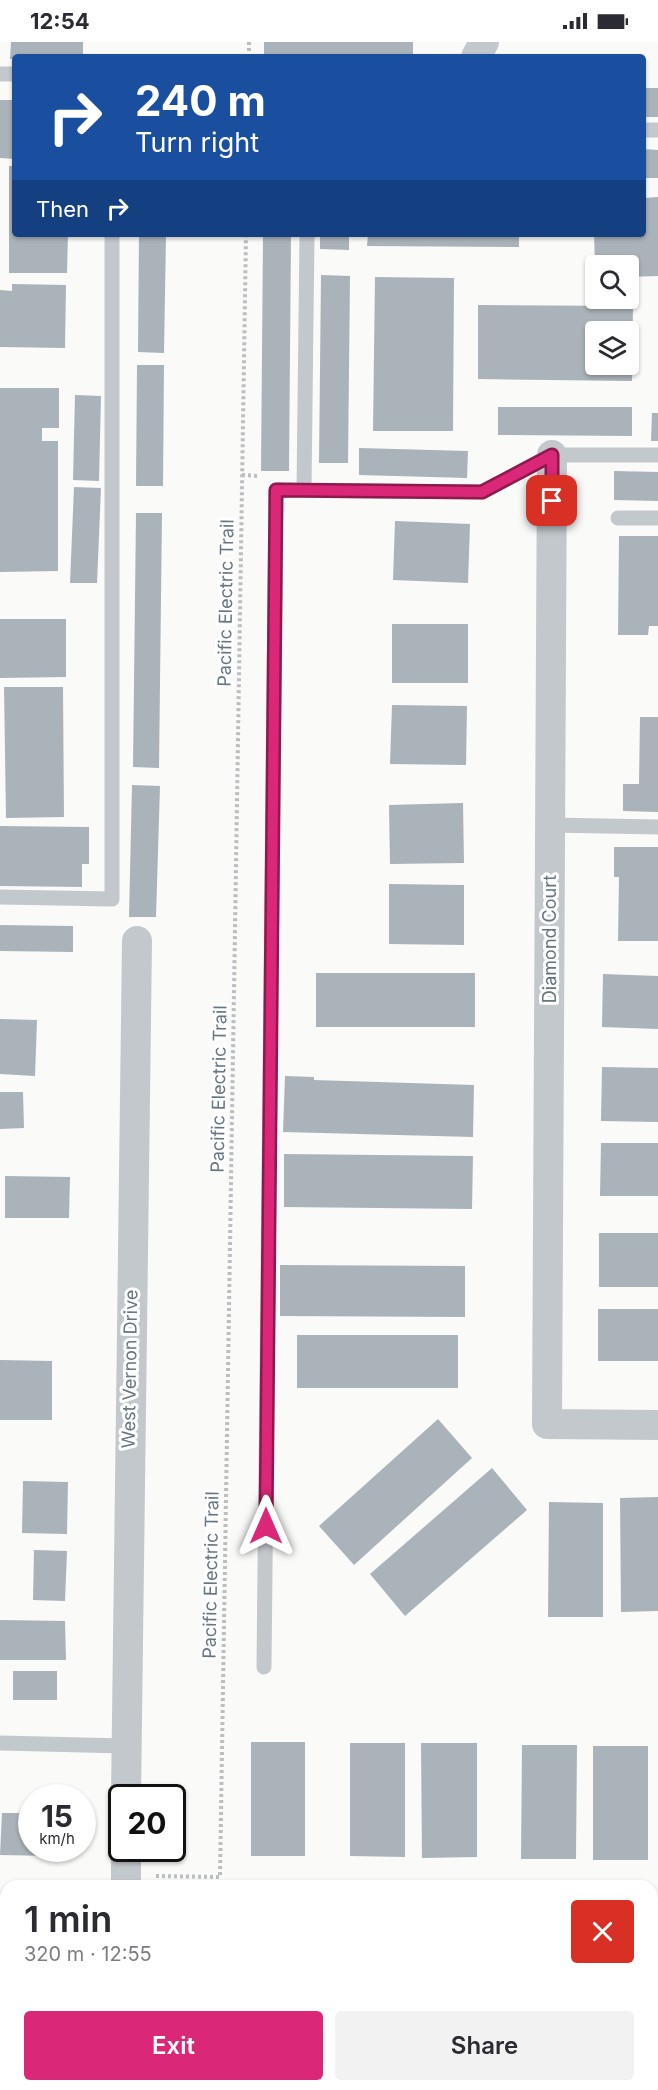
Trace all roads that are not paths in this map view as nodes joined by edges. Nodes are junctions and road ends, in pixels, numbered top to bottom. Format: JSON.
{"nodes":[{"id":1,"x":112,"y":237,"type":"edge"},
{"id":2,"x":307,"y":237,"type":"edge"},
{"id":3,"x":552,"y":455,"type":"junction"},
{"id":4,"x":658,"y":455,"type":"edge"},
{"id":5,"x":304,"y":490,"type":"junction"},
{"id":6,"x":618,"y":518,"type":"dead end"},
{"id":7,"x":658,"y":518,"type":"edge"},
{"id":8,"x":551,"y":825,"type":"junction"},
{"id":9,"x":658,"y":827,"type":"edge"},
{"id":10,"x":0,"y":897,"type":"edge"},
{"id":11,"x":137,"y":941,"type":"dead end"},
{"id":12,"x":658,"y":1425,"type":"edge"},
{"id":13,"x":264,"y":1667,"type":"dead end"},
{"id":14,"x":0,"y":1743,"type":"edge"},
{"id":15,"x":126,"y":1746,"type":"junction"},
{"id":16,"x":126,"y":1784,"type":"edge"},
{"id":17,"x":132,"y":1862,"type":"edge"},
{"id":18,"x":139,"y":1880,"type":"edge"}],
"edges":[{"from":1,"to":10,"type":"lane"},
{"from":2,"to":5,"type":"lane"},
{"from":3,"to":4,"type":"lane"},
{"from":3,"to":5,"type":"lane"},
{"from":3,"to":8,"type":"street","name":"Diamond Court"},
{"from":5,"to":13,"type":"lane"},
{"from":6,"to":7,"type":"lane"},
{"from":8,"to":9,"type":"lane"},
{"from":8,"to":12,"type":"street","name":"Diamond Court"},
{"from":11,"to":15,"type":"street","name":"West Vernon Drive"},
{"from":14,"to":15,"type":"lane"},
{"from":15,"to":16,"type":"street","name":"West Vernon Drive"},
{"from":17,"to":18,"type":"street"}]}
